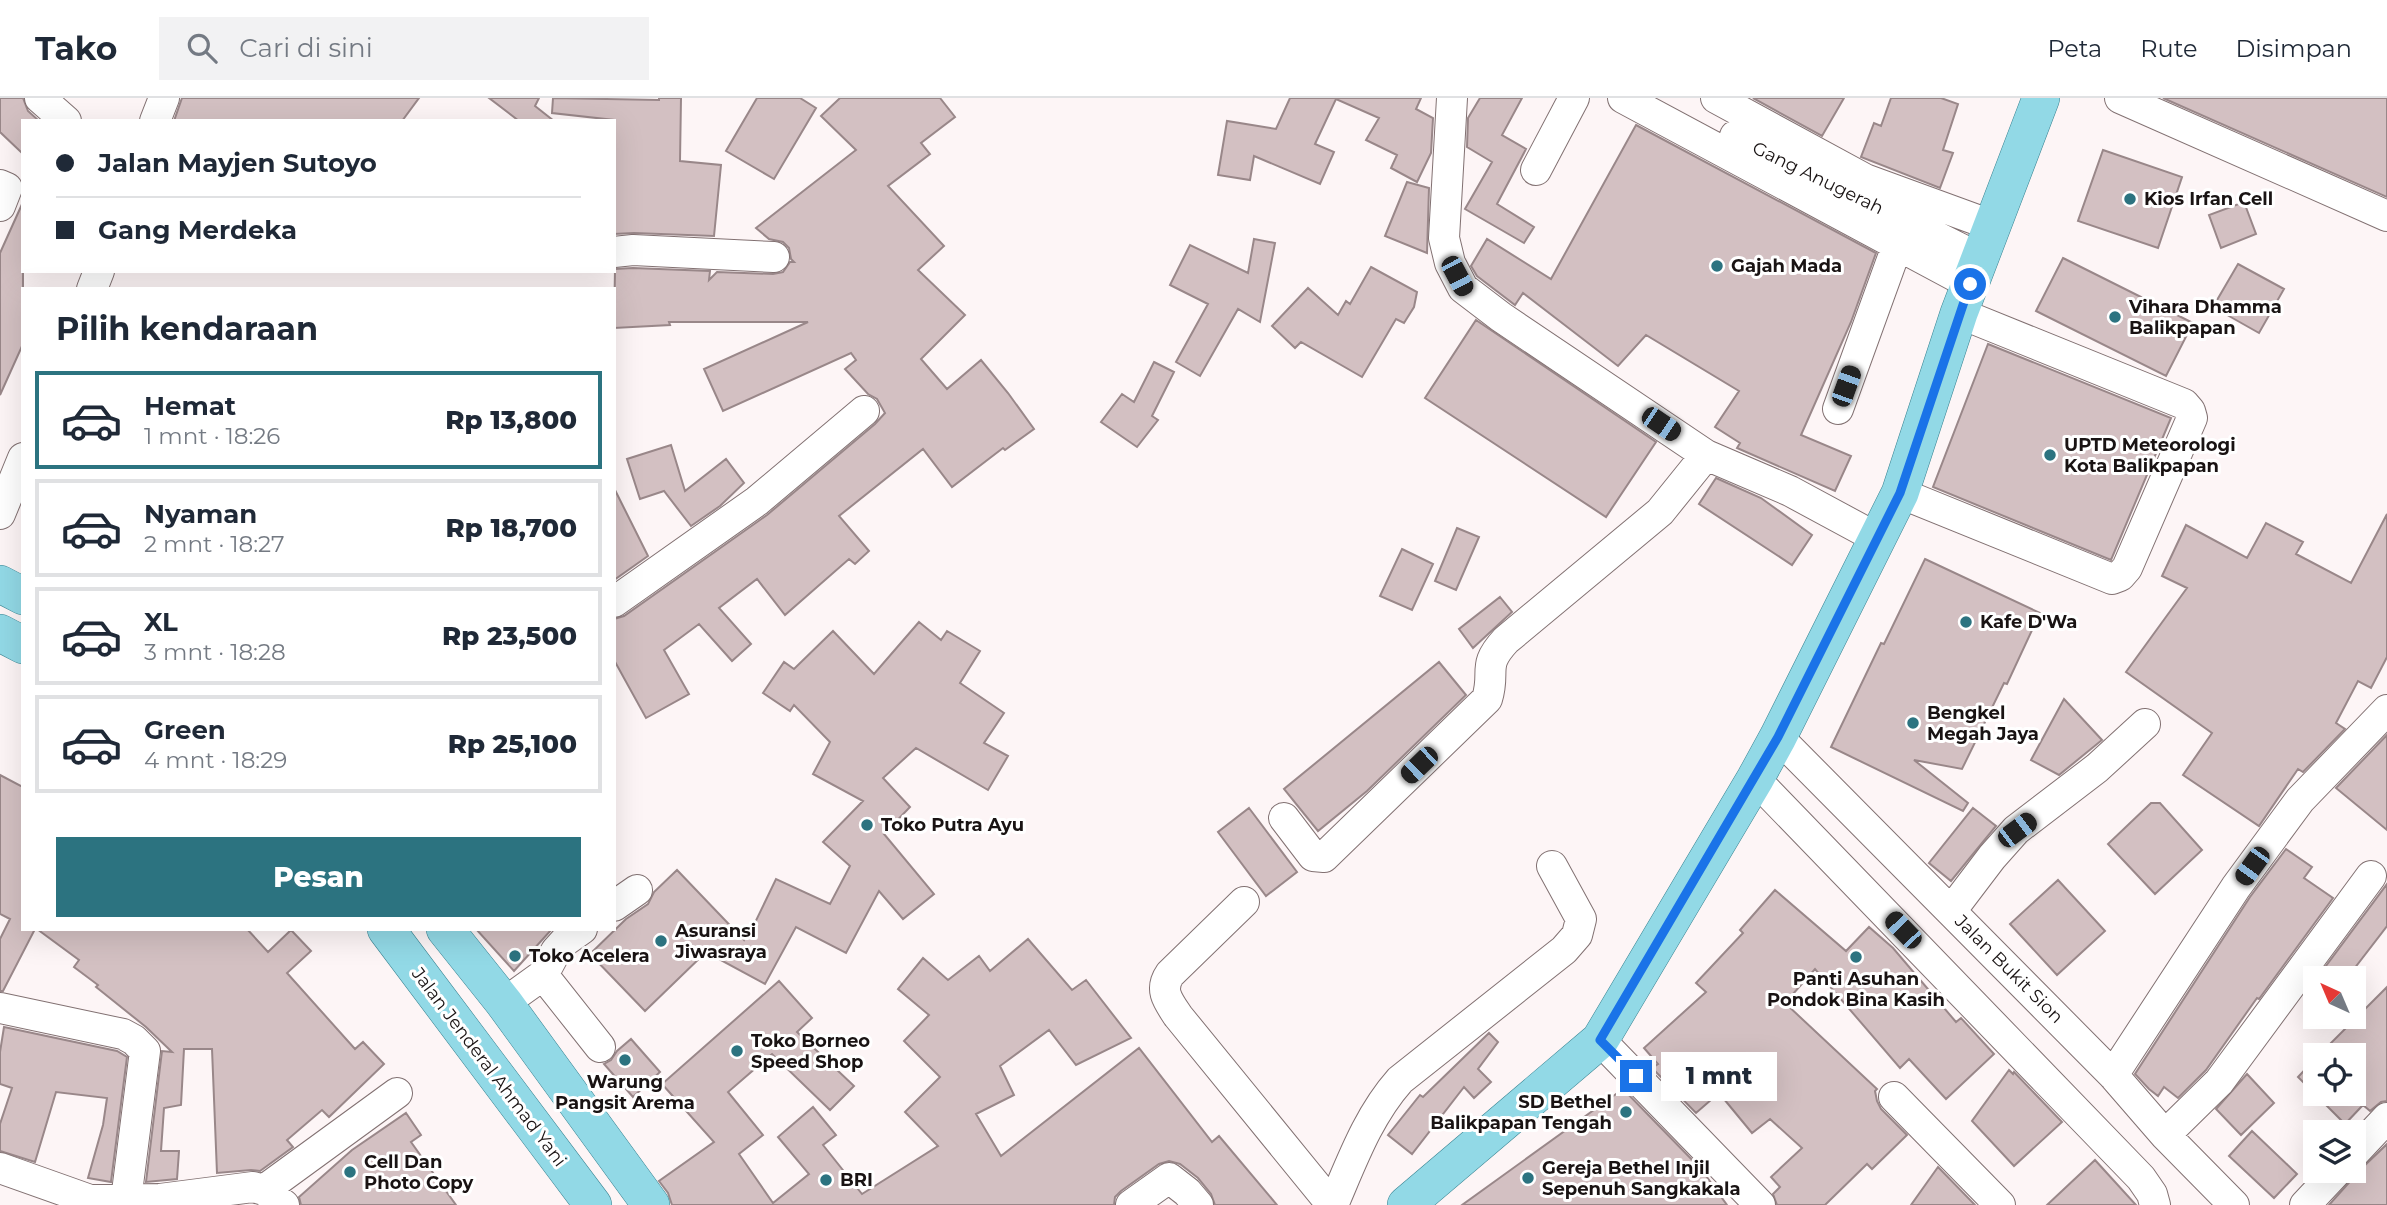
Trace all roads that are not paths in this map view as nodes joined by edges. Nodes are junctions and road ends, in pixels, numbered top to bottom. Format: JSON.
{"nodes":[{"id":1,"x":40,"y":98,"type":"edge"},
{"id":2,"x":164,"y":98,"type":"edge"},
{"id":3,"x":1451,"y":98,"type":"edge"},
{"id":4,"x":1574,"y":98,"type":"edge"},
{"id":5,"x":1623,"y":98,"type":"edge"},
{"id":6,"x":1657,"y":98,"type":"edge"},
{"id":7,"x":1716,"y":98,"type":"edge"},
{"id":8,"x":2041,"y":98,"type":"edge"},
{"id":9,"x":2120,"y":98,"type":"edge"},
{"id":10,"x":64,"y":119,"type":"edge"},
{"id":11,"x":156,"y":119,"type":"edge"},
{"id":12,"x":1536,"y":170,"type":"dead end"},
{"id":13,"x":2387,"y":216,"type":"edge"},
{"id":14,"x":1896,"y":246,"type":"junction"},
{"id":15,"x":616,"y":252,"type":"edge"},
{"id":16,"x":774,"y":257,"type":"dead end"},
{"id":17,"x":1975,"y":270,"type":"junction"},
{"id":18,"x":1838,"y":409,"type":"dead end"},
{"id":19,"x":864,"y":411,"type":"dead end"},
{"id":20,"x":1706,"y":454,"type":"junction"},
{"id":21,"x":21,"y":463,"type":"edge"},
{"id":22,"x":1900,"y":493,"type":"junction"},
{"id":23,"x":0,"y":514,"type":"edge"},
{"id":24,"x":1877,"y":538,"type":"junction"},
{"id":25,"x":616,"y":601,"type":"edge"},
{"id":26,"x":0,"y":633,"type":"edge"},
{"id":27,"x":21,"y":644,"type":"edge"},
{"id":28,"x":2387,"y":710,"type":"edge"},
{"id":29,"x":2145,"y":724,"type":"dead end"},
{"id":30,"x":1778,"y":737,"type":"junction"},
{"id":31,"x":1755,"y":779,"type":"junction"},
{"id":32,"x":1284,"y":818,"type":"dead end"},
{"id":33,"x":1552,"y":866,"type":"dead end"},
{"id":34,"x":2371,"y":876,"type":"dead end"},
{"id":35,"x":1244,"y":902,"type":"dead end"},
{"id":36,"x":1951,"y":911,"type":"junction"},
{"id":37,"x":388,"y":931,"type":"edge"},
{"id":38,"x":448,"y":931,"type":"edge"},
{"id":39,"x":579,"y":931,"type":"edge"},
{"id":40,"x":543,"y":975,"type":"junction"},
{"id":41,"x":504,"y":1003,"type":"junction"},
{"id":42,"x":0,"y":1008,"type":"edge"},
{"id":43,"x":1600,"y":1040,"type":"junction"},
{"id":44,"x":600,"y":1047,"type":"dead end"},
{"id":45,"x":2113,"y":1075,"type":"junction"},
{"id":46,"x":397,"y":1093,"type":"dead end"},
{"id":47,"x":1894,"y":1097,"type":"dead end"},
{"id":48,"x":2387,"y":1118,"type":"edge"},
{"id":49,"x":2165,"y":1135,"type":"junction"},
{"id":50,"x":2366,"y":1140,"type":"edge"},
{"id":51,"x":0,"y":1168,"type":"edge"},
{"id":52,"x":2326,"y":1183,"type":"edge"},
{"id":53,"x":274,"y":1198,"type":"edge"},
{"id":54,"x":126,"y":1200,"type":"junction"},
{"id":55,"x":593,"y":1205,"type":"edge"},
{"id":56,"x":651,"y":1205,"type":"edge"},
{"id":57,"x":1131,"y":1205,"type":"edge"},
{"id":58,"x":1198,"y":1205,"type":"edge"},
{"id":59,"x":1332,"y":1205,"type":"edge"},
{"id":60,"x":1406,"y":1205,"type":"edge"},
{"id":61,"x":1760,"y":1205,"type":"edge"},
{"id":62,"x":2000,"y":1205,"type":"edge"},
{"id":63,"x":2155,"y":1205,"type":"edge"},
{"id":64,"x":2234,"y":1205,"type":"edge"},
{"id":65,"x":2305,"y":1205,"type":"edge"}],
"edges":[{"from":1,"to":10,"type":"street"},
{"from":2,"to":11,"type":"street"},
{"from":3,"to":20,"type":"street"},
{"from":4,"to":12,"type":"street"},
{"from":5,"to":14,"type":"street"},
{"from":6,"to":17,"type":"street","name":"Gang Anugerah"},
{"from":7,"to":17,"type":"street"},
{"from":8,"to":17,"type":"main road"},
{"from":9,"to":13,"type":"street"},
{"from":14,"to":17,"type":"street"},
{"from":14,"to":18,"type":"street"},
{"from":15,"to":16,"type":"street"},
{"from":17,"to":22,"type":"main road"},
{"from":17,"to":22,"type":"street"},
{"from":19,"to":25,"type":"street"},
{"from":20,"to":24,"type":"street"},
{"from":20,"to":32,"type":"street"},
{"from":21,"to":23,"type":"street"},
{"from":22,"to":24,"type":"main road"},
{"from":24,"to":30,"type":"main road"},
{"from":26,"to":27,"type":"main road"},
{"from":28,"to":45,"type":"street"},
{"from":29,"to":36,"type":"street"},
{"from":30,"to":31,"type":"main road"},
{"from":30,"to":36,"type":"street","name":"Jalan Bukit Sion"},
{"from":31,"to":43,"type":"main road"},
{"from":31,"to":63,"type":"street"},
{"from":33,"to":59,"type":"street"},
{"from":34,"to":49,"type":"street"},
{"from":35,"to":59,"type":"street"},
{"from":36,"to":45,"type":"street","name":"Jalan Bukit Sion"},
{"from":37,"to":55,"type":"main road","name":"Jalan Jenderal Ahmad Yani"},
{"from":38,"to":41,"type":"main road"},
{"from":39,"to":40,"type":"street"},
{"from":40,"to":41,"type":"street"},
{"from":40,"to":44,"type":"street"},
{"from":41,"to":56,"type":"main road"},
{"from":42,"to":54,"type":"street"},
{"from":43,"to":60,"type":"main road"},
{"from":43,"to":61,"type":"street"},
{"from":45,"to":49,"type":"street","name":"Jalan Bukit Sion"},
{"from":46,"to":53,"type":"street"},
{"from":47,"to":62,"type":"street"},
{"from":48,"to":50,"type":"street"},
{"from":49,"to":64,"type":"street","name":"Jalan Bukit Sion"},
{"from":51,"to":54,"type":"street"},
{"from":52,"to":65,"type":"street"},
{"from":53,"to":54,"type":"street"},
{"from":57,"to":58,"type":"street"}]}
